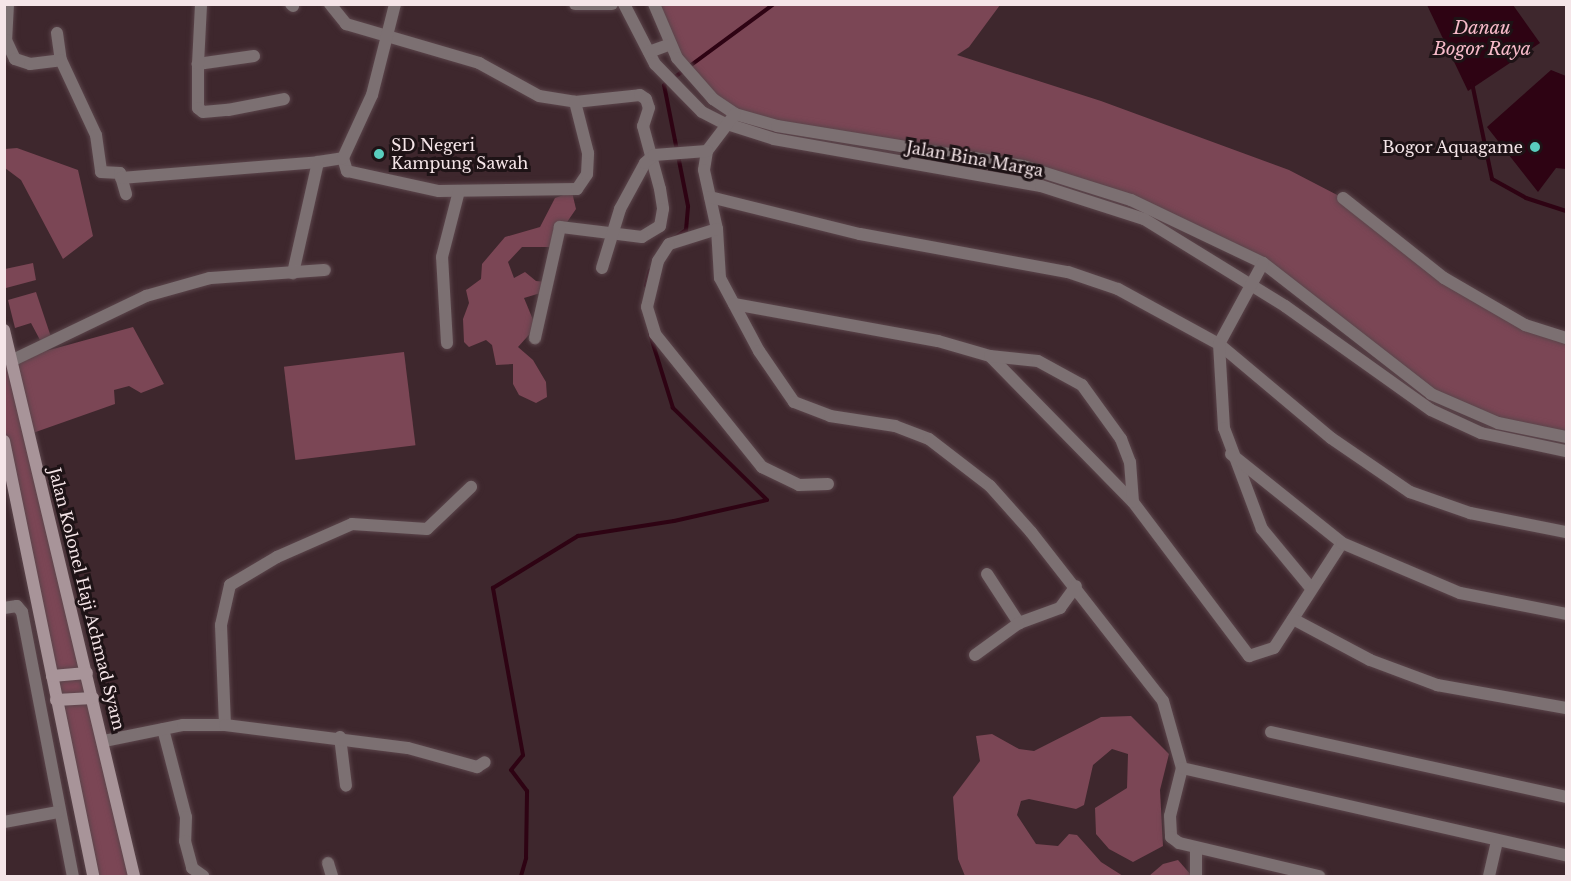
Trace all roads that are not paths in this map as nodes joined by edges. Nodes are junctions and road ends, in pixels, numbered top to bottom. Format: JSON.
{"nodes":[{"id":1,"x":8,"y":4,"type":"edge"},
{"id":2,"x":201,"y":4,"type":"edge"},
{"id":3,"x":330,"y":4,"type":"edge"},
{"id":4,"x":395,"y":4,"type":"edge"},
{"id":5,"x":575,"y":4,"type":"edge"},
{"id":6,"x":612,"y":4,"type":"edge"},
{"id":7,"x":624,"y":4,"type":"edge"},
{"id":8,"x":654,"y":4,"type":"edge"},
{"id":9,"x":57,"y":33,"type":"dead end"},
{"id":10,"x":384,"y":36,"type":"junction"},
{"id":11,"x":671,"y":44,"type":"junction"},
{"id":12,"x":649,"y":52,"type":"junction"},
{"id":13,"x":254,"y":56,"type":"dead end"},
{"id":14,"x":61,"y":60,"type":"junction"},
{"id":15,"x":198,"y":64,"type":"junction"},
{"id":16,"x":284,"y":99,"type":"dead end"},
{"id":17,"x":576,"y":102,"type":"junction"},
{"id":18,"x":735,"y":114,"type":"junction"},
{"id":19,"x":724,"y":123,"type":"junction"},
{"id":20,"x":707,"y":151,"type":"junction"},
{"id":21,"x":652,"y":157,"type":"junction"},
{"id":22,"x":343,"y":158,"type":"junction"},
{"id":23,"x":318,"y":162,"type":"junction"},
{"id":24,"x":121,"y":178,"type":"junction"},
{"id":25,"x":459,"y":191,"type":"junction"},
{"id":26,"x":126,"y":194,"type":"dead end"},
{"id":27,"x":710,"y":197,"type":"junction"},
{"id":28,"x":1343,"y":198,"type":"dead end"},
{"id":29,"x":717,"y":229,"type":"junction"},
{"id":30,"x":613,"y":231,"type":"junction"},
{"id":31,"x":1263,"y":262,"type":"junction"},
{"id":32,"x":602,"y":268,"type":"dead end"},
{"id":33,"x":325,"y":270,"type":"dead end"},
{"id":34,"x":292,"y":273,"type":"junction"},
{"id":35,"x":1249,"y":281,"type":"junction"},
{"id":36,"x":734,"y":304,"type":"junction"},
{"id":37,"x":4,"y":330,"type":"edge"},
{"id":38,"x":535,"y":338,"type":"dead end"},
{"id":39,"x":1566,"y":338,"type":"edge"},
{"id":40,"x":447,"y":343,"type":"dead end"},
{"id":41,"x":1219,"y":344,"type":"junction"},
{"id":42,"x":990,"y":356,"type":"junction"},
{"id":43,"x":13,"y":360,"type":"junction"},
{"id":44,"x":1566,"y":437,"type":"edge"},
{"id":45,"x":4,"y":441,"type":"edge"},
{"id":46,"x":1566,"y":451,"type":"edge"},
{"id":47,"x":1231,"y":454,"type":"junction"},
{"id":48,"x":828,"y":484,"type":"dead end"},
{"id":49,"x":471,"y":487,"type":"dead end"},
{"id":50,"x":1133,"y":502,"type":"junction"},
{"id":51,"x":1566,"y":532,"type":"edge"},
{"id":52,"x":1342,"y":543,"type":"junction"},
{"id":53,"x":987,"y":574,"type":"dead end"},
{"id":54,"x":1076,"y":586,"type":"junction"},
{"id":55,"x":1310,"y":586,"type":"junction"},
{"id":56,"x":11,"y":607,"type":"edge"},
{"id":57,"x":1566,"y":614,"type":"edge"},
{"id":58,"x":1293,"y":619,"type":"junction"},
{"id":59,"x":1020,"y":622,"type":"junction"},
{"id":60,"x":975,"y":655,"type":"dead end"},
{"id":61,"x":87,"y":674,"type":"junction"},
{"id":62,"x":52,"y":676,"type":"junction"},
{"id":63,"x":93,"y":698,"type":"junction"},
{"id":64,"x":56,"y":700,"type":"junction"},
{"id":65,"x":1566,"y":708,"type":"edge"},
{"id":66,"x":225,"y":725,"type":"junction"},
{"id":67,"x":163,"y":729,"type":"junction"},
{"id":68,"x":1271,"y":732,"type":"dead end"},
{"id":69,"x":340,"y":737,"type":"junction"},
{"id":70,"x":104,"y":741,"type":"junction"},
{"id":71,"x":485,"y":762,"type":"dead end"},
{"id":72,"x":1182,"y":768,"type":"junction"},
{"id":73,"x":346,"y":786,"type":"dead end"},
{"id":74,"x":1566,"y":797,"type":"edge"},
{"id":75,"x":58,"y":812,"type":"junction"},
{"id":76,"x":4,"y":822,"type":"edge"},
{"id":77,"x":1497,"y":841,"type":"junction"},
{"id":78,"x":1196,"y":851,"type":"junction"},
{"id":79,"x":1566,"y":855,"type":"edge"},
{"id":80,"x":328,"y":863,"type":"dead end"},
{"id":81,"x":74,"y":876,"type":"edge"},
{"id":82,"x":93,"y":876,"type":"edge"},
{"id":83,"x":134,"y":876,"type":"edge"},
{"id":84,"x":203,"y":876,"type":"edge"},
{"id":85,"x":332,"y":876,"type":"edge"},
{"id":86,"x":1196,"y":876,"type":"edge"},
{"id":87,"x":1319,"y":876,"type":"edge"},
{"id":88,"x":1489,"y":876,"type":"edge"}],
"edges":[{"from":1,"to":14,"type":"street"},
{"from":2,"to":15,"type":"street"},
{"from":3,"to":10,"type":"street"},
{"from":4,"to":10,"type":"street"},
{"from":5,"to":6,"type":"street"},
{"from":7,"to":12,"type":"street","name":"Jalan Bina Marga"},
{"from":8,"to":11,"type":"street","name":"Jalan Bina Marga"},
{"from":9,"to":14,"type":"street"},
{"from":10,"to":17,"type":"street"},
{"from":10,"to":22,"type":"street"},
{"from":11,"to":12,"type":"street"},
{"from":11,"to":18,"type":"street","name":"Jalan Bina Marga"},
{"from":12,"to":19,"type":"street","name":"Jalan Bina Marga"},
{"from":13,"to":15,"type":"street"},
{"from":14,"to":24,"type":"street"},
{"from":15,"to":16,"type":"street"},
{"from":17,"to":21,"type":"street"},
{"from":17,"to":25,"type":"street"},
{"from":18,"to":19,"type":"street"},
{"from":18,"to":31,"type":"street","name":"Jalan Bina Marga"},
{"from":19,"to":20,"type":"street"},
{"from":19,"to":35,"type":"street","name":"Jalan Bina Marga"},
{"from":20,"to":21,"type":"street"},
{"from":20,"to":27,"type":"street"},
{"from":21,"to":30,"type":"street"},
{"from":21,"to":30,"type":"street"},
{"from":22,"to":23,"type":"street"},
{"from":22,"to":25,"type":"street"},
{"from":23,"to":24,"type":"street"},
{"from":23,"to":34,"type":"street"},
{"from":24,"to":26,"type":"street"},
{"from":25,"to":40,"type":"street"},
{"from":27,"to":29,"type":"street"},
{"from":27,"to":41,"type":"street"},
{"from":28,"to":39,"type":"street"},
{"from":29,"to":36,"type":"street"},
{"from":29,"to":48,"type":"street"},
{"from":30,"to":32,"type":"street"},
{"from":30,"to":38,"type":"street"},
{"from":31,"to":35,"type":"street"},
{"from":31,"to":44,"type":"street","name":"Jalan Bina Marga"},
{"from":33,"to":34,"type":"street"},
{"from":34,"to":43,"type":"street"},
{"from":35,"to":41,"type":"street"},
{"from":35,"to":46,"type":"street","name":"Jalan Bina Marga"},
{"from":36,"to":42,"type":"street"},
{"from":36,"to":54,"type":"street"},
{"from":37,"to":43,"type":"main road","name":"Jalan Kolonel Haji Achmad Syam"},
{"from":41,"to":47,"type":"street"},
{"from":41,"to":51,"type":"street"},
{"from":42,"to":50,"type":"street"},
{"from":42,"to":50,"type":"street"},
{"from":43,"to":61,"type":"main road","name":"Jalan Kolonel Haji Achmad Syam"},
{"from":45,"to":62,"type":"main road"},
{"from":47,"to":52,"type":"street"},
{"from":47,"to":55,"type":"street"},
{"from":49,"to":66,"type":"street"},
{"from":50,"to":58,"type":"street"},
{"from":52,"to":55,"type":"street"},
{"from":52,"to":57,"type":"street"},
{"from":53,"to":59,"type":"street"},
{"from":54,"to":59,"type":"street"},
{"from":54,"to":72,"type":"street"},
{"from":55,"to":58,"type":"street"},
{"from":56,"to":75,"type":"street"},
{"from":58,"to":65,"type":"street"},
{"from":59,"to":60,"type":"street"},
{"from":61,"to":62,"type":"main road"},
{"from":61,"to":63,"type":"main road","name":"Jalan Kolonel Haji Achmad Syam"},
{"from":62,"to":64,"type":"main road"},
{"from":63,"to":64,"type":"main road"},
{"from":63,"to":70,"type":"main road","name":"Jalan Kolonel Haji Achmad Syam"},
{"from":64,"to":82,"type":"main road"},
{"from":66,"to":67,"type":"street"},
{"from":66,"to":69,"type":"street"},
{"from":67,"to":70,"type":"street"},
{"from":67,"to":84,"type":"street"},
{"from":68,"to":74,"type":"street"},
{"from":69,"to":71,"type":"street"},
{"from":69,"to":73,"type":"street"},
{"from":70,"to":83,"type":"main road","name":"Jalan Kolonel Haji Achmad Syam"},
{"from":72,"to":77,"type":"street"},
{"from":72,"to":78,"type":"street"},
{"from":75,"to":76,"type":"street"},
{"from":75,"to":81,"type":"street"},
{"from":77,"to":79,"type":"street"},
{"from":77,"to":88,"type":"street"},
{"from":78,"to":86,"type":"street"},
{"from":78,"to":87,"type":"street"},
{"from":80,"to":85,"type":"street"}]}
